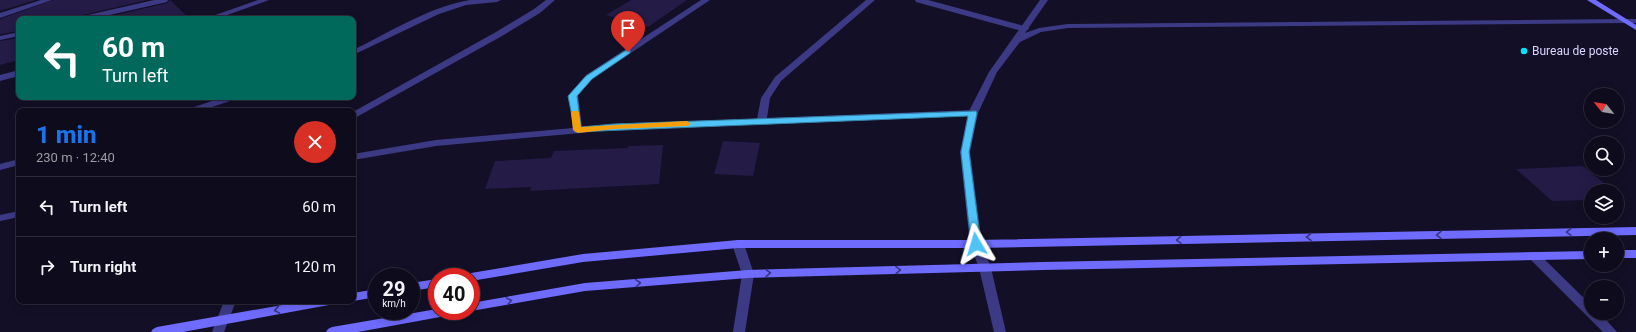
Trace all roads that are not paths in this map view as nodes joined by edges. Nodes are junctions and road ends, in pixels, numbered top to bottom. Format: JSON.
{"nodes":[{"id":1,"x":48,"y":0,"type":"edge"},
{"id":2,"x":164,"y":0,"type":"edge"},
{"id":3,"x":265,"y":0,"type":"edge"},
{"id":4,"x":497,"y":0,"type":"edge"},
{"id":5,"x":551,"y":0,"type":"edge"},
{"id":6,"x":706,"y":0,"type":"edge"},
{"id":7,"x":871,"y":0,"type":"edge"},
{"id":8,"x":919,"y":0,"type":"edge"},
{"id":9,"x":1044,"y":0,"type":"edge"},
{"id":10,"x":1590,"y":0,"type":"edge"},
{"id":11,"x":0,"y":16,"type":"edge"},
{"id":12,"x":95,"y":16,"type":"edge"},
{"id":13,"x":217,"y":16,"type":"edge"},
{"id":14,"x":1636,"y":20,"type":"edge"},
{"id":15,"x":1625,"y":21,"type":"junction"},
{"id":16,"x":1636,"y":28,"type":"edge"},
{"id":17,"x":1025,"y":29,"type":"junction"},
{"id":18,"x":16,"y":35,"type":"edge"},
{"id":19,"x":0,"y":38,"type":"edge"},
{"id":20,"x":1017,"y":40,"type":"junction"},
{"id":21,"x":356,"y":52,"type":"edge"},
{"id":22,"x":16,"y":74,"type":"edge"},
{"id":23,"x":0,"y":78,"type":"edge"},
{"id":24,"x":224,"y":100,"type":"edge"},
{"id":25,"x":200,"y":108,"type":"edge"},
{"id":26,"x":973,"y":113,"type":"junction"},
{"id":27,"x":356,"y":114,"type":"edge"},
{"id":28,"x":762,"y":121,"type":"junction"},
{"id":29,"x":578,"y":130,"type":"junction"},
{"id":30,"x":356,"y":156,"type":"edge"},
{"id":31,"x":16,"y":163,"type":"edge"},
{"id":32,"x":0,"y":167,"type":"edge"},
{"id":33,"x":16,"y":215,"type":"edge"},
{"id":34,"x":0,"y":218,"type":"edge"},
{"id":35,"x":1636,"y":231,"type":"edge"},
{"id":36,"x":738,"y":244,"type":"junction"},
{"id":37,"x":976,"y":244,"type":"junction"},
{"id":38,"x":1624,"y":254,"type":"edge"},
{"id":39,"x":1636,"y":254,"type":"edge"},
{"id":40,"x":1584,"y":255,"type":"edge"},
{"id":41,"x":1534,"y":256,"type":"junction"},
{"id":42,"x":985,"y":268,"type":"junction"},
{"id":43,"x":748,"y":274,"type":"junction"},
{"id":44,"x":480,"y":275,"type":"edge"},
{"id":45,"x":368,"y":294,"type":"edge"},
{"id":46,"x":356,"y":296,"type":"edge"},
{"id":47,"x":229,"y":304,"type":"edge"},
{"id":48,"x":312,"y":304,"type":"edge"},
{"id":49,"x":480,"y":305,"type":"edge"},
{"id":50,"x":1584,"y":306,"type":"edge"},
{"id":51,"x":428,"y":315,"type":"edge"},
{"id":52,"x":224,"y":319,"type":"junction"},
{"id":53,"x":1598,"y":320,"type":"edge"},
{"id":54,"x":157,"y":332,"type":"edge"},
{"id":55,"x":218,"y":332,"type":"edge"},
{"id":56,"x":332,"y":332,"type":"edge"},
{"id":57,"x":739,"y":332,"type":"edge"},
{"id":58,"x":1000,"y":332,"type":"edge"},
{"id":59,"x":1611,"y":332,"type":"edge"}],
"edges":[{"from":1,"to":11,"type":"street"},
{"from":2,"to":12,"type":"street"},
{"from":3,"to":13,"type":"street"},
{"from":4,"to":21,"type":"street"},
{"from":5,"to":27,"type":"street"},
{"from":6,"to":29,"type":"street"},
{"from":7,"to":28,"type":"street"},
{"from":8,"to":17,"type":"street"},
{"from":9,"to":17,"type":"street"},
{"from":10,"to":15,"type":"main road"},
{"from":14,"to":15,"type":"street"},
{"from":15,"to":16,"type":"main road"},
{"from":15,"to":20,"type":"street"},
{"from":17,"to":20,"type":"street"},
{"from":18,"to":19,"type":"street"},
{"from":20,"to":26,"type":"street"},
{"from":22,"to":23,"type":"street"},
{"from":24,"to":25,"type":"street"},
{"from":26,"to":28,"type":"street"},
{"from":26,"to":37,"type":"street"},
{"from":28,"to":29,"type":"street"},
{"from":29,"to":30,"type":"street"},
{"from":31,"to":32,"type":"street"},
{"from":33,"to":34,"type":"street"},
{"from":35,"to":37,"type":"main road","one_way":true},
{"from":36,"to":37,"type":"main road"},
{"from":36,"to":43,"type":"street"},
{"from":36,"to":44,"type":"main road"},
{"from":37,"to":42,"type":"street"},
{"from":38,"to":39,"type":"main road"},
{"from":40,"to":41,"type":"main road"},
{"from":41,"to":42,"type":"main road"},
{"from":41,"to":50,"type":"street"},
{"from":43,"to":42,"type":"main road","one_way":true},
{"from":42,"to":58,"type":"street"},
{"from":49,"to":43,"type":"main road","one_way":true},
{"from":43,"to":57,"type":"street"},
{"from":45,"to":46,"type":"main road"},
{"from":47,"to":52,"type":"street"},
{"from":48,"to":52,"type":"main road","one_way":true},
{"from":51,"to":56,"type":"main road"},
{"from":52,"to":54,"type":"main road"},
{"from":52,"to":55,"type":"street"},
{"from":53,"to":59,"type":"street"}]}
